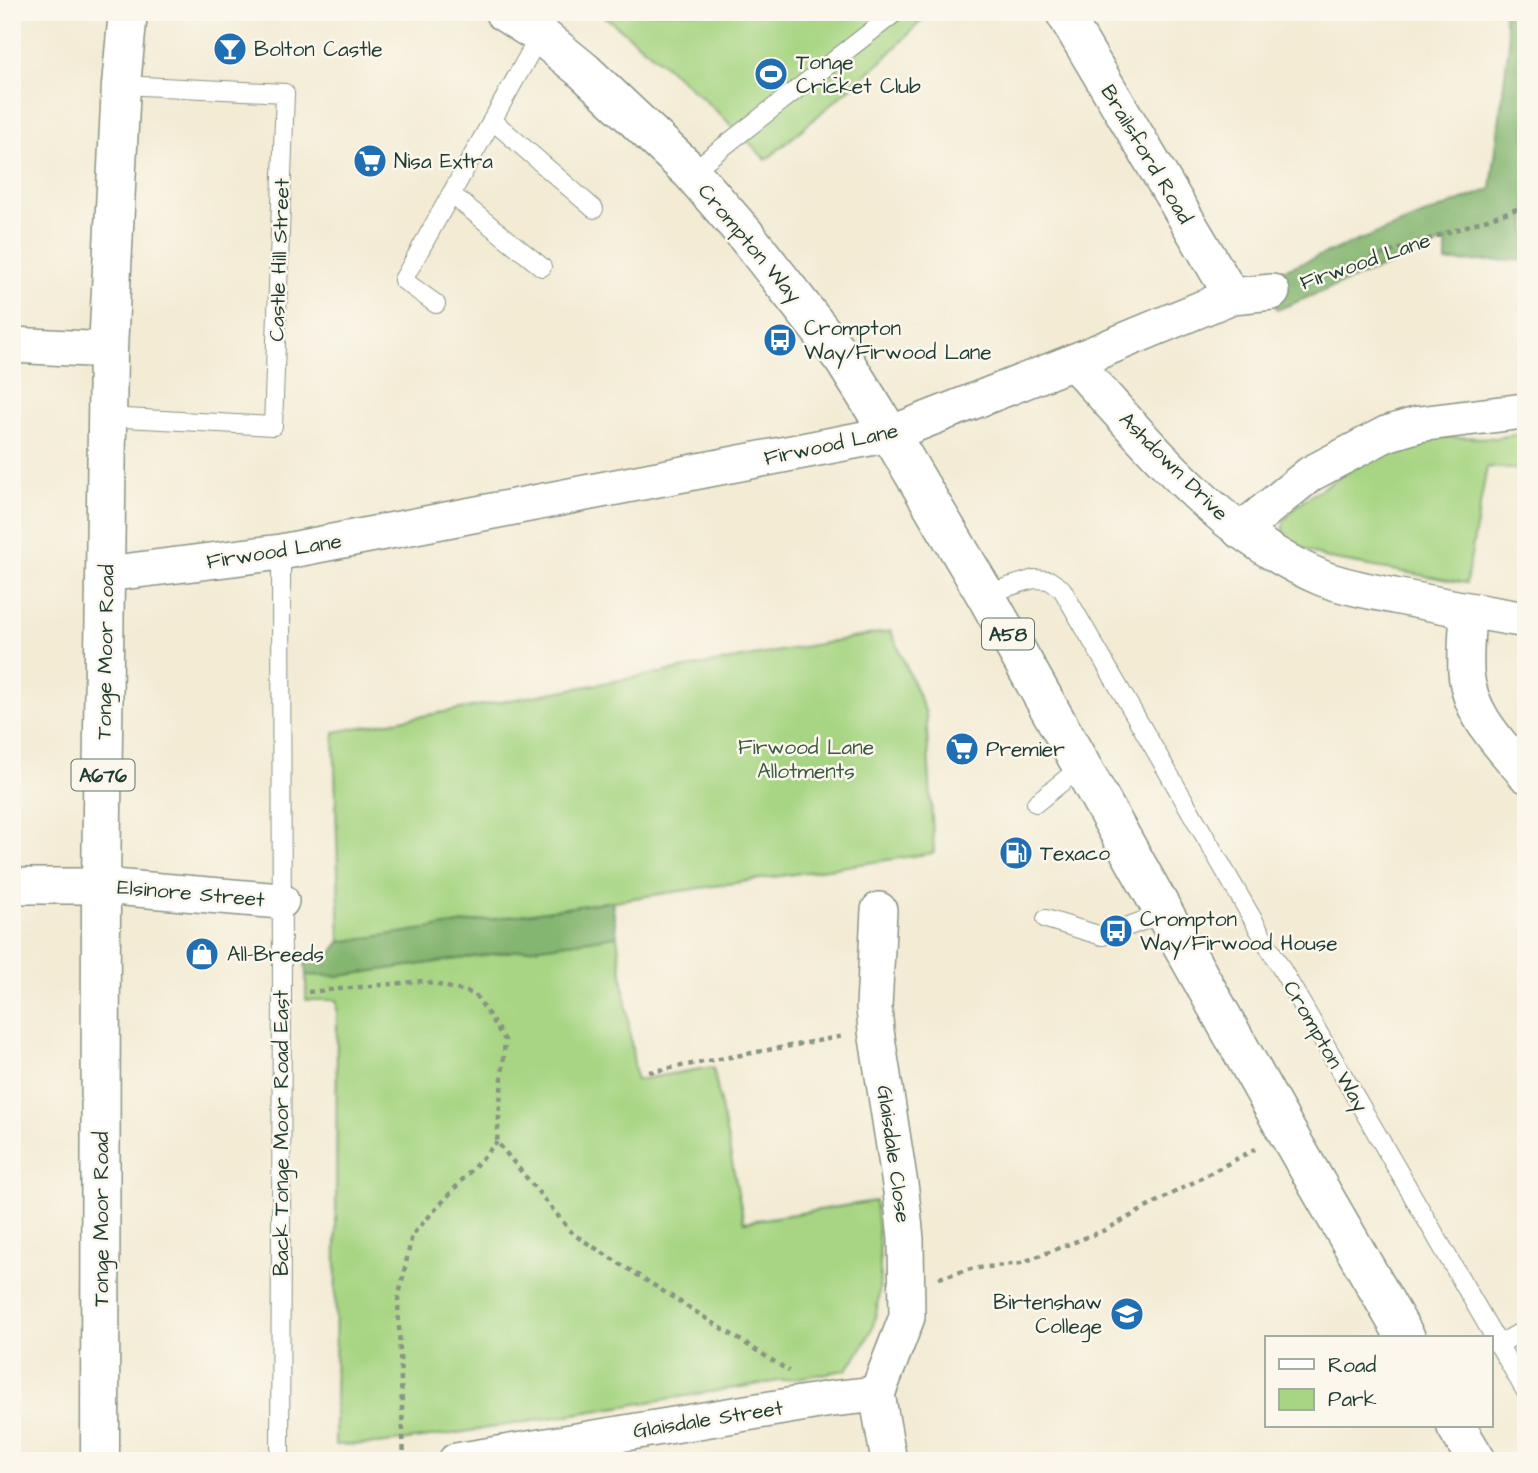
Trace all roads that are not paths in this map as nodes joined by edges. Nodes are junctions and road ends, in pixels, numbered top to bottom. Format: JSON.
{"nodes":[{"id":1,"x":128,"y":12,"type":"edge"},
{"id":2,"x":504,"y":12,"type":"edge"},
{"id":3,"x":896,"y":12,"type":"edge"},
{"id":4,"x":1063,"y":12,"type":"edge"},
{"id":5,"x":540,"y":35,"type":"junction"},
{"id":6,"x":121,"y":85,"type":"junction"},
{"id":7,"x":492,"y":120,"type":"junction"},
{"id":8,"x":691,"y":172,"type":"junction"},
{"id":9,"x":451,"y":194,"type":"junction"},
{"id":10,"x":594,"y":209,"type":"dead end"},
{"id":11,"x":542,"y":267,"type":"dead end"},
{"id":12,"x":1272,"y":292,"type":"road end"},
{"id":13,"x":1232,"y":296,"type":"junction"},
{"id":14,"x":436,"y":304,"type":"dead end"},
{"id":15,"x":12,"y":345,"type":"edge"},
{"id":16,"x":107,"y":350,"type":"junction"},
{"id":17,"x":1073,"y":362,"type":"junction"},
{"id":18,"x":1524,"y":411,"type":"edge"},
{"id":19,"x":107,"y":417,"type":"junction"},
{"id":20,"x":890,"y":434,"type":"junction"},
{"id":21,"x":1240,"y":531,"type":"junction"},
{"id":22,"x":281,"y":552,"type":"junction"},
{"id":23,"x":106,"y":574,"type":"junction"},
{"id":24,"x":985,"y":594,"type":"junction"},
{"id":25,"x":1468,"y":611,"type":"junction"},
{"id":26,"x":1526,"y":620,"type":"edge"},
{"id":27,"x":1082,"y":766,"type":"junction"},
{"id":28,"x":1526,"y":775,"type":"edge"},
{"id":29,"x":1036,"y":803,"type":"dead end"},
{"id":30,"x":12,"y":886,"type":"edge"},
{"id":31,"x":101,"y":886,"type":"junction"},
{"id":32,"x":281,"y":901,"type":"junction"},
{"id":33,"x":879,"y":910,"type":"dead end"},
{"id":34,"x":1164,"y":913,"type":"junction"},
{"id":35,"x":1046,"y":919,"type":"dead end"},
{"id":36,"x":1526,"y":1329,"type":"edge"},
{"id":37,"x":1405,"y":1336,"type":"edge"},
{"id":38,"x":1498,"y":1345,"type":"junction"},
{"id":39,"x":1526,"y":1392,"type":"edge"},
{"id":40,"x":877,"y":1394,"type":"junction"},
{"id":41,"x":1457,"y":1428,"type":"edge"},
{"id":42,"x":100,"y":1461,"type":"edge"},
{"id":43,"x":279,"y":1461,"type":"edge"},
{"id":44,"x":456,"y":1461,"type":"edge"},
{"id":45,"x":889,"y":1461,"type":"edge"},
{"id":46,"x":1477,"y":1461,"type":"edge"}],
"edges":[{"from":1,"to":6,"type":"main road","name":"Tonge Moor Road","number":"A676"},
{"from":2,"to":5,"type":"main road","name":"Crompton Way","number":"A58"},
{"from":3,"to":8,"type":"lane"},
{"from":4,"to":13,"type":"street","name":"Brailsford Road"},
{"from":5,"to":7,"type":"lane"},
{"from":5,"to":8,"type":"main road","name":"Crompton Way","number":"A58"},
{"from":6,"to":16,"type":"main road","name":"Tonge Moor Road","number":"A676"},
{"from":6,"to":19,"type":"lane","name":"Castle Hill Street"},
{"from":7,"to":9,"type":"lane"},
{"from":7,"to":10,"type":"lane"},
{"from":8,"to":20,"type":"main road","name":"Crompton Way","number":"A58"},
{"from":9,"to":11,"type":"lane"},
{"from":9,"to":14,"type":"lane"},
{"from":12,"to":13,"type":"street","name":"Firwood Lane"},
{"from":13,"to":17,"type":"street","name":"Firwood Lane"},
{"from":15,"to":16,"type":"street"},
{"from":16,"to":19,"type":"main road","name":"Tonge Moor Road","number":"A676"},
{"from":17,"to":20,"type":"street","name":"Firwood Lane"},
{"from":17,"to":21,"type":"street","name":"Ashdown Drive"},
{"from":18,"to":21,"type":"street"},
{"from":19,"to":23,"type":"main road","name":"Tonge Moor Road","number":"A676"},
{"from":20,"to":22,"type":"street","name":"Firwood Lane"},
{"from":20,"to":24,"type":"main road","name":"Crompton Way","number":"A58"},
{"from":21,"to":25,"type":"street","name":"Ashdown Drive"},
{"from":22,"to":23,"type":"street","name":"Firwood Lane"},
{"from":22,"to":32,"type":"lane","name":"Back Tonge Moor Road East"},
{"from":23,"to":31,"type":"main road","name":"Tonge Moor Road","number":"A676"},
{"from":24,"to":27,"type":"main road","name":"Crompton Way","number":"A58"},
{"from":24,"to":38,"type":"lane","name":"Crompton Way"},
{"from":25,"to":26,"type":"street","name":"Ashdown Drive"},
{"from":25,"to":28,"type":"street"},
{"from":27,"to":29,"type":"lane"},
{"from":27,"to":34,"type":"main road","name":"Crompton Way","number":"A58"},
{"from":30,"to":31,"type":"street","name":"Elsinore Street"},
{"from":31,"to":32,"type":"street","name":"Elsinore Street"},
{"from":31,"to":42,"type":"main road","name":"Tonge Moor Road","number":"A676"},
{"from":32,"to":43,"type":"lane","name":"Back Tonge Moor Road East"},
{"from":33,"to":40,"type":"street","name":"Glaisdale Close"},
{"from":34,"to":35,"type":"lane"},
{"from":34,"to":37,"type":"main road","name":"Crompton Way","number":"A58"},
{"from":36,"to":38,"type":"lane"},
{"from":38,"to":39,"type":"lane","name":"Crompton Way"},
{"from":40,"to":44,"type":"street","name":"Glaisdale Street"},
{"from":40,"to":45,"type":"street"},
{"from":41,"to":46,"type":"main road"}]}
